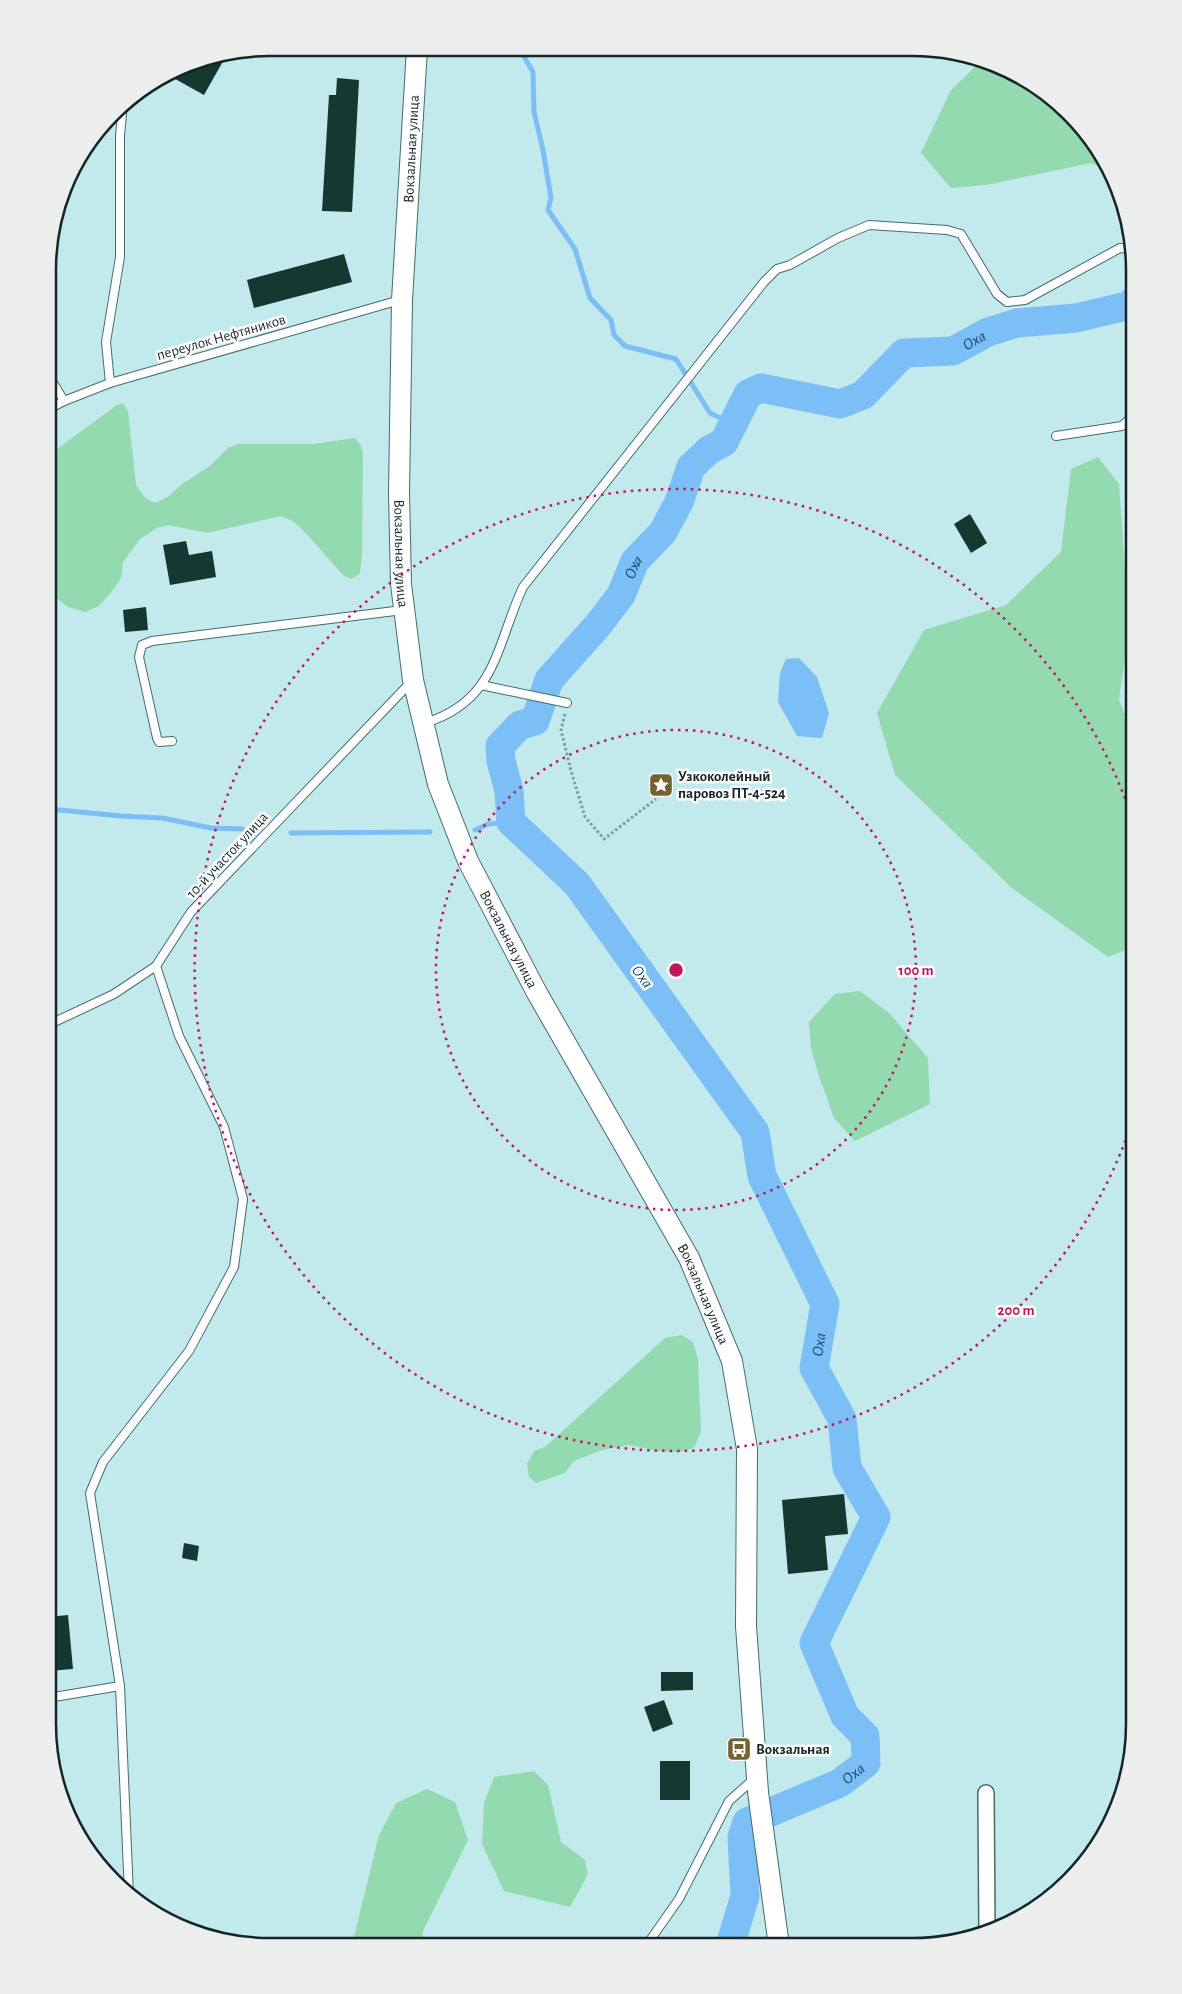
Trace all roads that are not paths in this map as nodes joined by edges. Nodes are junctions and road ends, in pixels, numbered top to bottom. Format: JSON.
{"nodes":[{"id":1,"x":417,"y":56,"type":"edge"},
{"id":2,"x":122,"y":116,"type":"edge"},
{"id":3,"x":1124,"y":248,"type":"edge"},
{"id":4,"x":402,"y":300,"type":"junction"},
{"id":5,"x":110,"y":383,"type":"junction"},
{"id":6,"x":56,"y":388,"type":"edge"},
{"id":7,"x":64,"y":401,"type":"junction"},
{"id":8,"x":56,"y":405,"type":"edge"},
{"id":9,"x":1126,"y":422,"type":"edge"},
{"id":10,"x":1056,"y":436,"type":"dead end"},
{"id":11,"x":404,"y":609,"type":"junction"},
{"id":12,"x":413,"y":680,"type":"junction"},
{"id":13,"x":481,"y":685,"type":"junction"},
{"id":14,"x":567,"y":703,"type":"road end"},
{"id":15,"x":423,"y":724,"type":"junction"},
{"id":16,"x":172,"y":741,"type":"dead end"},
{"id":17,"x":156,"y":966,"type":"junction"},
{"id":18,"x":56,"y":1021,"type":"edge"},
{"id":19,"x":120,"y":1686,"type":"junction"},
{"id":20,"x":56,"y":1697,"type":"edge"},
{"id":21,"x":757,"y":1784,"type":"junction"},
{"id":22,"x":986,"y":1793,"type":"dead end"},
{"id":23,"x":129,"y":1885,"type":"edge"},
{"id":24,"x":987,"y":1924,"type":"edge"},
{"id":25,"x":652,"y":1938,"type":"edge"},
{"id":26,"x":778,"y":1938,"type":"edge"}],
"edges":[{"from":1,"to":4,"type":"street","name":"Вокзальная улица"},
{"from":2,"to":5,"type":"lane"},
{"from":3,"to":13,"type":"lane"},
{"from":4,"to":5,"type":"lane","name":"переулок Нефтяников"},
{"from":4,"to":11,"type":"street","name":"Вокзальная улица"},
{"from":5,"to":7,"type":"lane","name":"переулок Нефтяников"},
{"from":6,"to":7,"type":"lane"},
{"from":7,"to":8,"type":"lane","name":"переулок Нефтяников"},
{"from":9,"to":10,"type":"lane"},
{"from":11,"to":12,"type":"street","name":"Вокзальная улица"},
{"from":11,"to":16,"type":"lane"},
{"from":12,"to":15,"type":"street","name":"Вокзальная улица"},
{"from":12,"to":17,"type":"lane","name":"10-й участок улица"},
{"from":13,"to":14,"type":"lane"},
{"from":13,"to":15,"type":"lane"},
{"from":15,"to":21,"type":"street","name":"Вокзальная улица"},
{"from":17,"to":18,"type":"lane","name":"10-й участок улица"},
{"from":17,"to":19,"type":"lane"},
{"from":19,"to":20,"type":"lane"},
{"from":19,"to":23,"type":"lane"},
{"from":21,"to":25,"type":"lane"},
{"from":21,"to":26,"type":"street","name":"Вокзальная улица"},
{"from":22,"to":24,"type":"street"}]}
